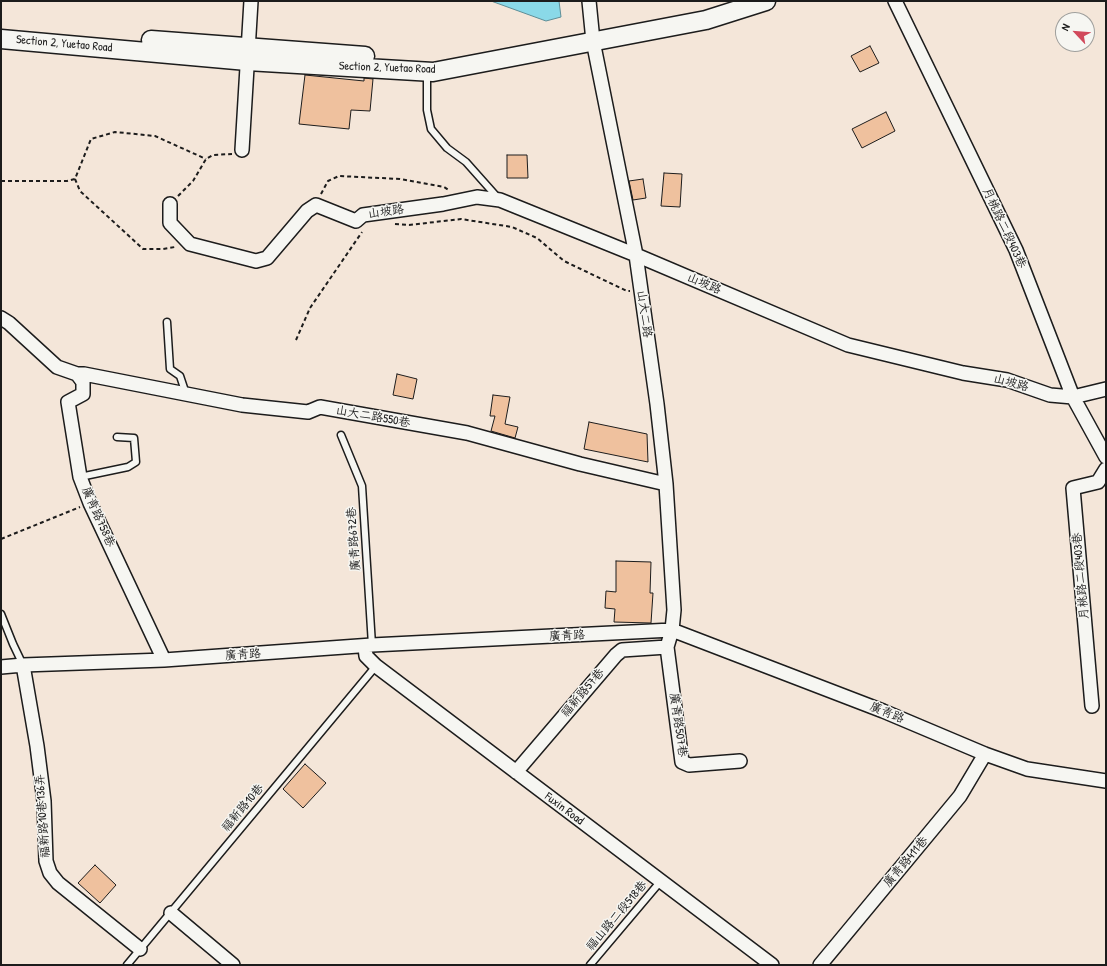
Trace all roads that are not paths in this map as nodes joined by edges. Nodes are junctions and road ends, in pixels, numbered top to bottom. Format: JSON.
{"nodes":[{"id":1,"x":251,"y":1,"type":"edge"},
{"id":2,"x":589,"y":1,"type":"edge"},
{"id":3,"x":728,"y":1,"type":"edge"},
{"id":4,"x":766,"y":1,"type":"edge"},
{"id":5,"x":895,"y":1,"type":"edge"},
{"id":6,"x":1,"y":28,"type":"edge"},
{"id":7,"x":592,"y":35,"type":"junction"},
{"id":8,"x":1,"y":38,"type":"edge"},
{"id":9,"x":247,"y":54,"type":"junction"},
{"id":10,"x":427,"y":72,"type":"junction"},
{"id":11,"x":242,"y":150,"type":"road end"},
{"id":12,"x":500,"y":200,"type":"junction"},
{"id":13,"x":170,"y":204,"type":"road end"},
{"id":14,"x":636,"y":255,"type":"junction"},
{"id":15,"x":1,"y":318,"type":"edge"},
{"id":16,"x":167,"y":322,"type":"dead end"},
{"id":17,"x":77,"y":374,"type":"junction"},
{"id":18,"x":1106,"y":389,"type":"edge"},
{"id":19,"x":186,"y":394,"type":"junction"},
{"id":20,"x":1073,"y":397,"type":"junction"},
{"id":21,"x":341,"y":435,"type":"dead end"},
{"id":22,"x":117,"y":437,"type":"dead end"},
{"id":23,"x":1106,"y":457,"type":"edge"},
{"id":24,"x":1106,"y":469,"type":"edge"},
{"id":25,"x":80,"y":477,"type":"junction"},
{"id":26,"x":666,"y":484,"type":"junction"},
{"id":27,"x":1,"y":614,"type":"edge"},
{"id":28,"x":672,"y":630,"type":"junction"},
{"id":29,"x":368,"y":646,"type":"junction"},
{"id":30,"x":667,"y":647,"type":"junction"},
{"id":31,"x":164,"y":660,"type":"junction"},
{"id":32,"x":23,"y":664,"type":"junction"},
{"id":33,"x":376,"y":666,"type":"junction"},
{"id":34,"x":1,"y":667,"type":"edge"},
{"id":35,"x":1092,"y":706,"type":"dead end"},
{"id":36,"x":985,"y":754,"type":"junction"},
{"id":37,"x":740,"y":761,"type":"dead end"},
{"id":38,"x":516,"y":772,"type":"junction"},
{"id":39,"x":1106,"y":781,"type":"edge"},
{"id":40,"x":660,"y":882,"type":"junction"},
{"id":41,"x":171,"y":913,"type":"junction"},
{"id":42,"x":140,"y":949,"type":"junction"},
{"id":43,"x":127,"y":965,"type":"edge"},
{"id":44,"x":233,"y":965,"type":"edge"},
{"id":45,"x":590,"y":965,"type":"edge"},
{"id":46,"x":772,"y":965,"type":"edge"},
{"id":47,"x":820,"y":965,"type":"edge"}],
"edges":[{"from":1,"to":9,"type":"street"},
{"from":2,"to":7,"type":"street","name":"山大二路"},
{"from":3,"to":7,"type":"street","name":"Section 2, Yuetao Road"},
{"from":4,"to":7,"type":"street","name":"Section 2, Yuetao Road"},
{"from":5,"to":20,"type":"street","name":"月桃路二段403巷"},
{"from":6,"to":9,"type":"street","name":"Section 2, Yuetao Road"},
{"from":7,"to":9,"type":"street","name":"Section 2, Yuetao Road"},
{"from":7,"to":10,"type":"street","name":"Section 2, Yuetao Road"},
{"from":7,"to":14,"type":"street","name":"山大二路"},
{"from":8,"to":9,"type":"street","name":"Section 2, Yuetao Road"},
{"from":9,"to":10,"type":"street","name":"Section 2, Yuetao Road"},
{"from":9,"to":11,"type":"street"},
{"from":10,"to":12,"type":"lane"},
{"from":12,"to":13,"type":"street","name":"山坡路"},
{"from":12,"to":14,"type":"street","name":"山坡路"},
{"from":14,"to":20,"type":"street","name":"山坡路"},
{"from":14,"to":26,"type":"street","name":"山大二路"},
{"from":15,"to":17,"type":"street","name":"山大二路550巷"},
{"from":16,"to":19,"type":"lane"},
{"from":17,"to":19,"type":"street","name":"山大二路550巷"},
{"from":17,"to":25,"type":"street","name":"廣青路758巷"},
{"from":18,"to":20,"type":"street","name":"山坡路"},
{"from":19,"to":26,"type":"street","name":"山大二路550巷"},
{"from":20,"to":23,"type":"street","name":"月桃路二段403巷"},
{"from":21,"to":29,"type":"lane","name":"廣青路672巷"},
{"from":22,"to":25,"type":"lane"},
{"from":24,"to":35,"type":"street","name":"月桃路二段403巷"},
{"from":25,"to":31,"type":"street","name":"廣青路758巷"},
{"from":26,"to":28,"type":"street","name":"山大二路"},
{"from":27,"to":32,"type":"lane"},
{"from":28,"to":29,"type":"street","name":"廣青路"},
{"from":28,"to":30,"type":"street","name":"廣青路507巷"},
{"from":28,"to":36,"type":"street","name":"廣青路"},
{"from":29,"to":31,"type":"street","name":"廣青路"},
{"from":29,"to":33,"type":"street","name":"Fuxin Road"},
{"from":30,"to":37,"type":"street","name":"廣青路507巷"},
{"from":30,"to":38,"type":"street","name":"福新路57巷"},
{"from":31,"to":32,"type":"street","name":"廣青路"},
{"from":32,"to":34,"type":"street","name":"廣青路"},
{"from":32,"to":42,"type":"street","name":"福新路10巷136弄"},
{"from":33,"to":38,"type":"street","name":"Fuxin Road"},
{"from":33,"to":41,"type":"lane","name":"福新路10巷"},
{"from":36,"to":39,"type":"street","name":"廣青路"},
{"from":36,"to":47,"type":"street","name":"廣青路411巷"},
{"from":38,"to":40,"type":"street","name":"Fuxin Road"},
{"from":40,"to":45,"type":"lane","name":"福山路二段518巷"},
{"from":40,"to":46,"type":"street","name":"Fuxin Road"},
{"from":41,"to":42,"type":"lane","name":"福新路10巷"},
{"from":41,"to":44,"type":"street"},
{"from":42,"to":43,"type":"lane","name":"福新路10巷"}]}
